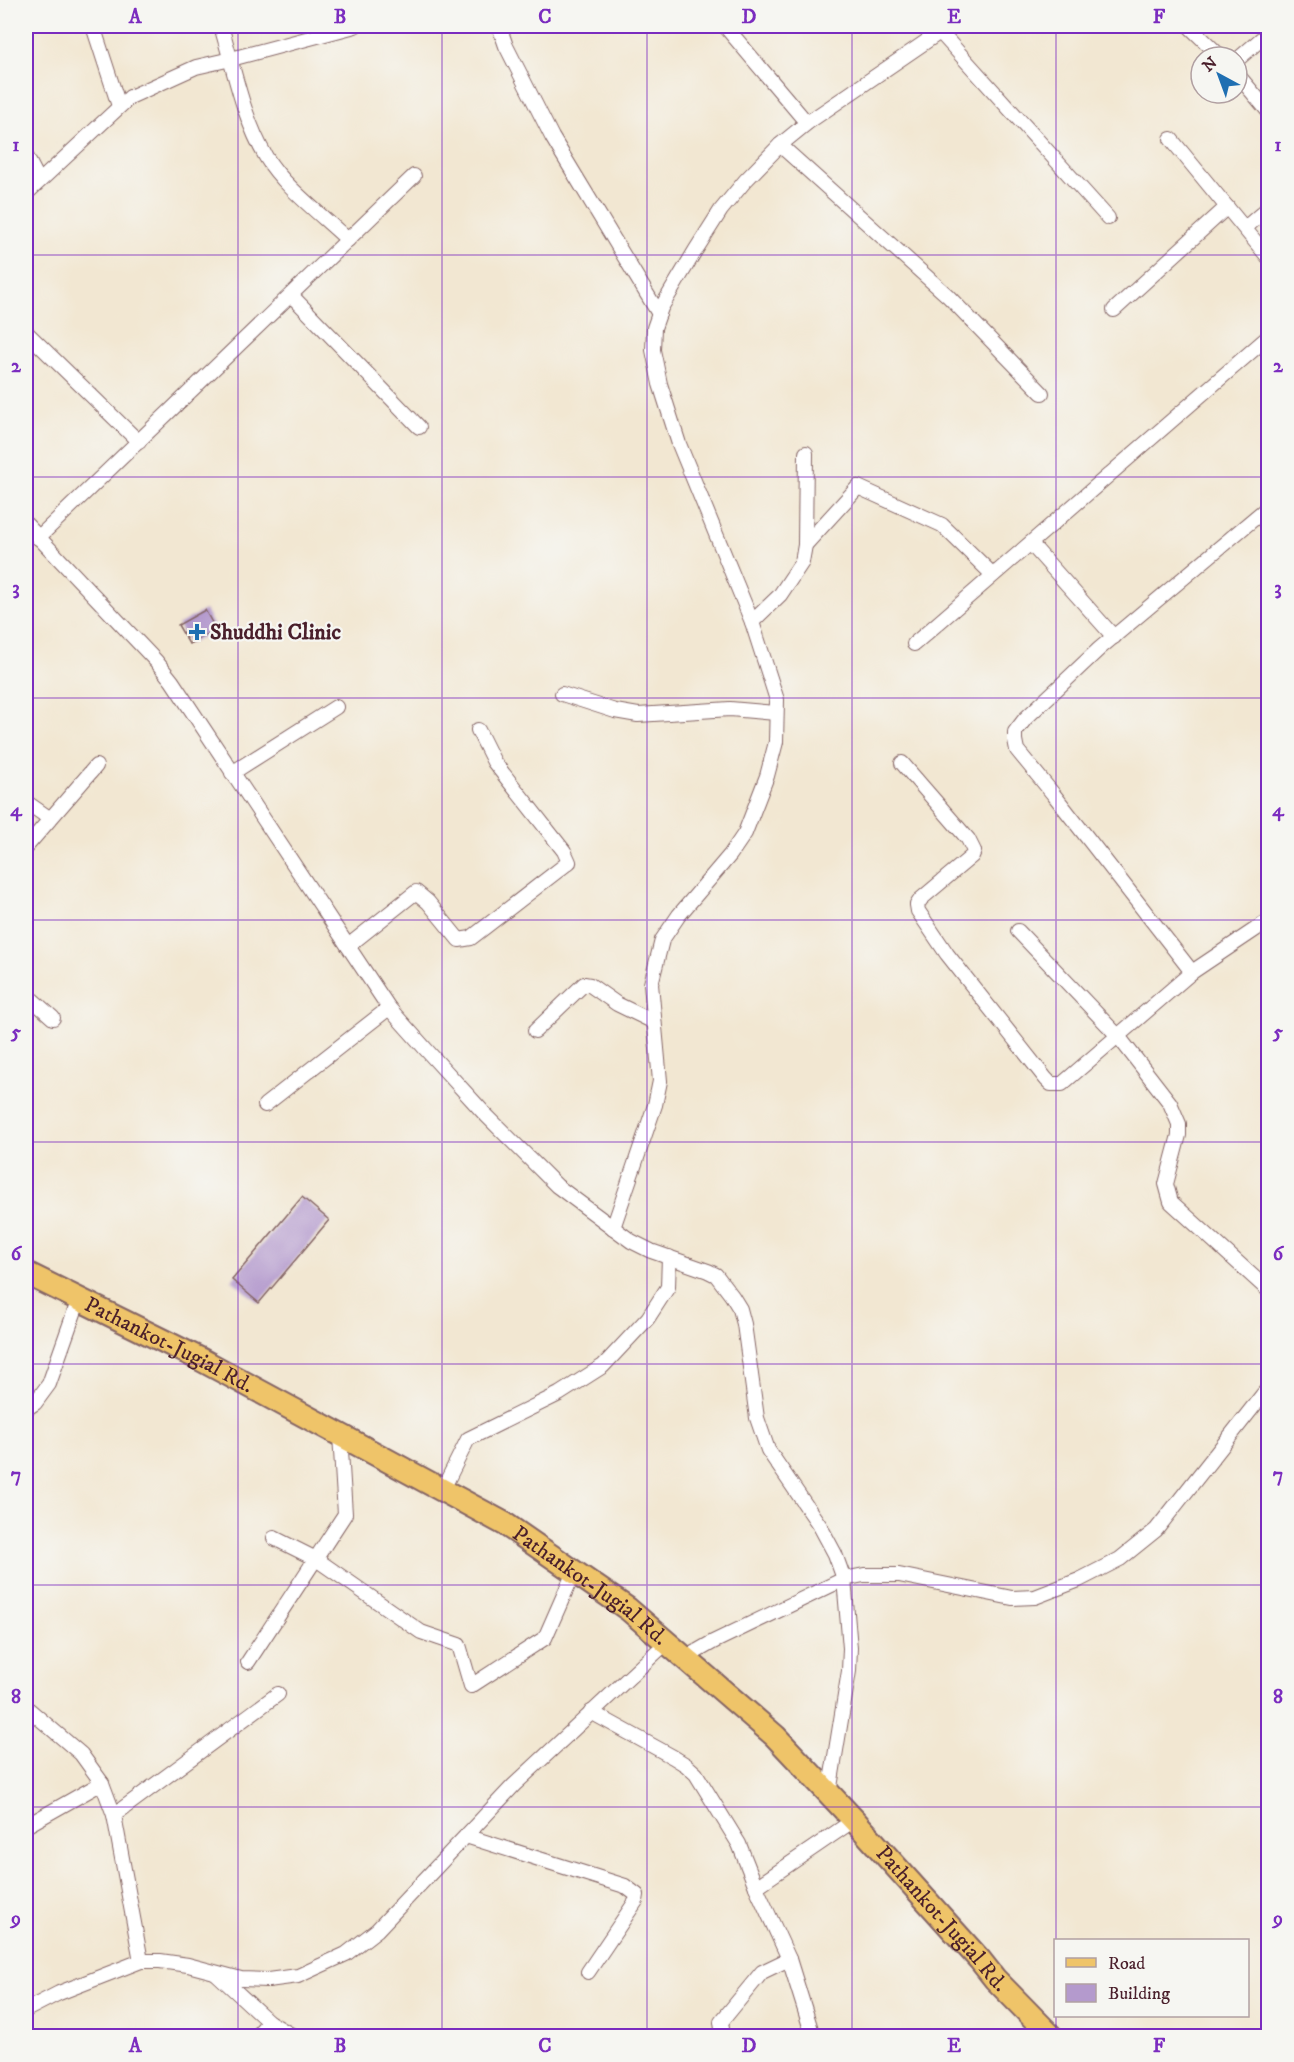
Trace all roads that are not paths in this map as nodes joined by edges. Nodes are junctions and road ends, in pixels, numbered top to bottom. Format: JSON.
{"nodes":[{"id":1,"x":93,"y":26,"type":"edge"},
{"id":2,"x":221,"y":26,"type":"edge"},
{"id":3,"x":355,"y":26,"type":"edge"},
{"id":4,"x":499,"y":26,"type":"edge"},
{"id":5,"x":725,"y":26,"type":"edge"},
{"id":6,"x":1189,"y":26,"type":"edge"},
{"id":7,"x":943,"y":29,"type":"edge"},
{"id":8,"x":1269,"y":33,"type":"edge"},
{"id":9,"x":1209,"y":45,"type":"edge"},
{"id":10,"x":1249,"y":50,"type":"edge"},
{"id":11,"x":231,"y":59,"type":"junction"},
{"id":12,"x":1249,"y":88,"type":"edge"},
{"id":13,"x":119,"y":106,"type":"junction"},
{"id":14,"x":1269,"y":111,"type":"edge"},
{"id":15,"x":807,"y":123,"type":"junction"},
{"id":16,"x":1171,"y":139,"type":"dead end"},
{"id":17,"x":780,"y":145,"type":"junction"},
{"id":18,"x":26,"y":156,"type":"edge"},
{"id":19,"x":414,"y":176,"type":"dead end"},
{"id":20,"x":39,"y":182,"type":"junction"},
{"id":21,"x":26,"y":194,"type":"edge"},
{"id":22,"x":1227,"y":207,"type":"junction"},
{"id":23,"x":1269,"y":208,"type":"edge"},
{"id":24,"x":1107,"y":218,"type":"dead end"},
{"id":25,"x":1245,"y":228,"type":"junction"},
{"id":26,"x":348,"y":240,"type":"junction"},
{"id":27,"x":1269,"y":257,"type":"edge"},
{"id":28,"x":291,"y":295,"type":"junction"},
{"id":29,"x":1114,"y":310,"type":"dead end"},
{"id":30,"x":659,"y":314,"type":"junction"},
{"id":31,"x":26,"y":332,"type":"edge"},
{"id":32,"x":1269,"y":338,"type":"edge"},
{"id":33,"x":1042,"y":393,"type":"dead end"},
{"id":34,"x":418,"y":428,"type":"dead end"},
{"id":35,"x":139,"y":442,"type":"junction"},
{"id":36,"x":806,"y":453,"type":"dead end"},
{"id":37,"x":1269,"y":507,"type":"edge"},
{"id":38,"x":26,"y":524,"type":"edge"},
{"id":39,"x":38,"y":538,"type":"junction"},
{"id":40,"x":1031,"y":544,"type":"junction"},
{"id":41,"x":805,"y":545,"type":"junction"},
{"id":42,"x":993,"y":575,"type":"junction"},
{"id":43,"x":752,"y":622,"type":"junction"},
{"id":44,"x":1114,"y":636,"type":"junction"},
{"id":45,"x":914,"y":644,"type":"dead end"},
{"id":46,"x":562,"y":694,"type":"dead end"},
{"id":47,"x":336,"y":707,"type":"dead end"},
{"id":48,"x":776,"y":713,"type":"junction"},
{"id":49,"x":478,"y":730,"type":"dead end"},
{"id":50,"x":902,"y":763,"type":"dead end"},
{"id":51,"x":96,"y":765,"type":"dead end"},
{"id":52,"x":232,"y":773,"type":"junction"},
{"id":53,"x":26,"y":802,"type":"edge"},
{"id":54,"x":49,"y":818,"type":"junction"},
{"id":55,"x":26,"y":847,"type":"edge"},
{"id":56,"x":1269,"y":921,"type":"edge"},
{"id":57,"x":1018,"y":931,"type":"dead end"},
{"id":58,"x":348,"y":946,"type":"junction"},
{"id":59,"x":1192,"y":972,"type":"junction"},
{"id":60,"x":26,"y":994,"type":"edge"},
{"id":61,"x":389,"y":1008,"type":"junction"},
{"id":62,"x":53,"y":1018,"type":"dead end"},
{"id":63,"x":654,"y":1022,"type":"junction"},
{"id":64,"x":534,"y":1031,"type":"dead end"},
{"id":65,"x":1118,"y":1036,"type":"junction"},
{"id":66,"x":265,"y":1105,"type":"dead end"},
{"id":67,"x":613,"y":1228,"type":"junction"},
{"id":68,"x":669,"y":1257,"type":"junction"},
{"id":69,"x":26,"y":1272,"type":"edge"},
{"id":70,"x":1269,"y":1290,"type":"edge"},
{"id":71,"x":79,"y":1299,"type":"junction"},
{"id":72,"x":1269,"y":1388,"type":"edge"},
{"id":73,"x":26,"y":1409,"type":"edge"},
{"id":74,"x":340,"y":1435,"type":"junction"},
{"id":75,"x":442,"y":1491,"type":"junction"},
{"id":76,"x":274,"y":1538,"type":"dead end"},
{"id":77,"x":316,"y":1559,"type":"junction"},
{"id":78,"x":574,"y":1572,"type":"junction"},
{"id":79,"x":844,"y":1579,"type":"junction"},
{"id":80,"x":666,"y":1643,"type":"junction"},
{"id":81,"x":685,"y":1658,"type":"junction"},
{"id":82,"x":248,"y":1662,"type":"dead end"},
{"id":83,"x":278,"y":1694,"type":"dead end"},
{"id":84,"x":26,"y":1707,"type":"edge"},
{"id":85,"x":591,"y":1712,"type":"junction"},
{"id":86,"x":102,"y":1783,"type":"junction"},
{"id":87,"x":829,"y":1793,"type":"junction"},
{"id":88,"x":114,"y":1815,"type":"junction"},
{"id":89,"x":854,"y":1820,"type":"junction"},
{"id":90,"x":26,"y":1826,"type":"edge"},
{"id":91,"x":466,"y":1836,"type":"junction"},
{"id":92,"x":756,"y":1887,"type":"junction"},
{"id":93,"x":789,"y":1959,"type":"junction"},
{"id":94,"x":141,"y":1961,"type":"junction"},
{"id":95,"x":214,"y":1972,"type":"junction"},
{"id":96,"x":588,"y":1972,"type":"dead end"},
{"id":97,"x":26,"y":2010,"type":"edge"},
{"id":98,"x":269,"y":2022,"type":"junction"},
{"id":99,"x":256,"y":2037,"type":"edge"},
{"id":100,"x":293,"y":2037,"type":"edge"},
{"id":101,"x":723,"y":2037,"type":"edge"},
{"id":102,"x":813,"y":2037,"type":"edge"},
{"id":103,"x":1051,"y":2037,"type":"edge"}],
"edges":[{"from":1,"to":13,"type":"street"},
{"from":2,"to":11,"type":"street"},
{"from":3,"to":11,"type":"street"},
{"from":4,"to":30,"type":"street"},
{"from":5,"to":15,"type":"street"},
{"from":6,"to":9,"type":"street"},
{"from":7,"to":15,"type":"street"},
{"from":7,"to":24,"type":"street"},
{"from":8,"to":10,"type":"street"},
{"from":11,"to":13,"type":"street"},
{"from":11,"to":26,"type":"street"},
{"from":12,"to":14,"type":"street"},
{"from":13,"to":20,"type":"street"},
{"from":15,"to":17,"type":"street"},
{"from":16,"to":22,"type":"street"},
{"from":17,"to":30,"type":"street"},
{"from":17,"to":33,"type":"street"},
{"from":18,"to":20,"type":"street"},
{"from":19,"to":26,"type":"street"},
{"from":20,"to":21,"type":"street"},
{"from":22,"to":25,"type":"street"},
{"from":22,"to":29,"type":"street"},
{"from":23,"to":25,"type":"street"},
{"from":25,"to":27,"type":"street"},
{"from":26,"to":28,"type":"street"},
{"from":28,"to":34,"type":"street"},
{"from":28,"to":35,"type":"street"},
{"from":30,"to":43,"type":"street"},
{"from":31,"to":35,"type":"street"},
{"from":32,"to":40,"type":"street"},
{"from":35,"to":39,"type":"street"},
{"from":36,"to":41,"type":"street"},
{"from":37,"to":44,"type":"street"},
{"from":38,"to":39,"type":"street"},
{"from":39,"to":52,"type":"street"},
{"from":40,"to":42,"type":"street"},
{"from":40,"to":44,"type":"street"},
{"from":41,"to":42,"type":"street"},
{"from":41,"to":43,"type":"street"},
{"from":42,"to":45,"type":"street"},
{"from":43,"to":48,"type":"street"},
{"from":44,"to":59,"type":"street"},
{"from":46,"to":48,"type":"street"},
{"from":47,"to":52,"type":"street"},
{"from":48,"to":63,"type":"street"},
{"from":49,"to":58,"type":"street"},
{"from":50,"to":65,"type":"street"},
{"from":51,"to":54,"type":"street"},
{"from":52,"to":58,"type":"street"},
{"from":53,"to":54,"type":"street"},
{"from":54,"to":55,"type":"street"},
{"from":56,"to":59,"type":"street"},
{"from":57,"to":65,"type":"street"},
{"from":58,"to":61,"type":"street"},
{"from":59,"to":65,"type":"street"},
{"from":60,"to":62,"type":"street"},
{"from":61,"to":66,"type":"street"},
{"from":61,"to":67,"type":"street"},
{"from":63,"to":64,"type":"street"},
{"from":63,"to":67,"type":"street"},
{"from":65,"to":70,"type":"street"},
{"from":67,"to":68,"type":"street"},
{"from":68,"to":75,"type":"street"},
{"from":68,"to":79,"type":"street"},
{"from":69,"to":71,"type":"main road","name":"Pathankot-Jugial Rd."},
{"from":71,"to":73,"type":"street"},
{"from":71,"to":74,"type":"main road","name":"Pathankot-Jugial Rd."},
{"from":72,"to":79,"type":"street"},
{"from":74,"to":75,"type":"main road","name":"Pathankot-Jugial Rd."},
{"from":74,"to":77,"type":"street"},
{"from":75,"to":78,"type":"main road","name":"Pathankot-Jugial Rd."},
{"from":76,"to":77,"type":"street"},
{"from":77,"to":78,"type":"street"},
{"from":77,"to":82,"type":"street"},
{"from":78,"to":80,"type":"main road","name":"Pathankot-Jugial Rd."},
{"from":79,"to":81,"type":"street"},
{"from":79,"to":87,"type":"street"},
{"from":80,"to":81,"type":"main road","name":"Pathankot-Jugial Rd."},
{"from":80,"to":85,"type":"street"},
{"from":81,"to":87,"type":"main road","name":"Pathankot-Jugial Rd."},
{"from":83,"to":88,"type":"street"},
{"from":84,"to":86,"type":"street"},
{"from":85,"to":91,"type":"street"},
{"from":85,"to":92,"type":"street"},
{"from":86,"to":88,"type":"street"},
{"from":86,"to":90,"type":"street"},
{"from":87,"to":89,"type":"main road","name":"Pathankot-Jugial Rd."},
{"from":88,"to":94,"type":"street"},
{"from":89,"to":92,"type":"street"},
{"from":89,"to":103,"type":"main road","name":"Pathankot-Jugial Rd."},
{"from":91,"to":95,"type":"street"},
{"from":91,"to":96,"type":"street"},
{"from":92,"to":93,"type":"street"},
{"from":93,"to":101,"type":"street"},
{"from":93,"to":102,"type":"street"},
{"from":94,"to":95,"type":"street"},
{"from":94,"to":97,"type":"street"},
{"from":95,"to":98,"type":"street"},
{"from":98,"to":99,"type":"street"},
{"from":98,"to":100,"type":"street"}]}
